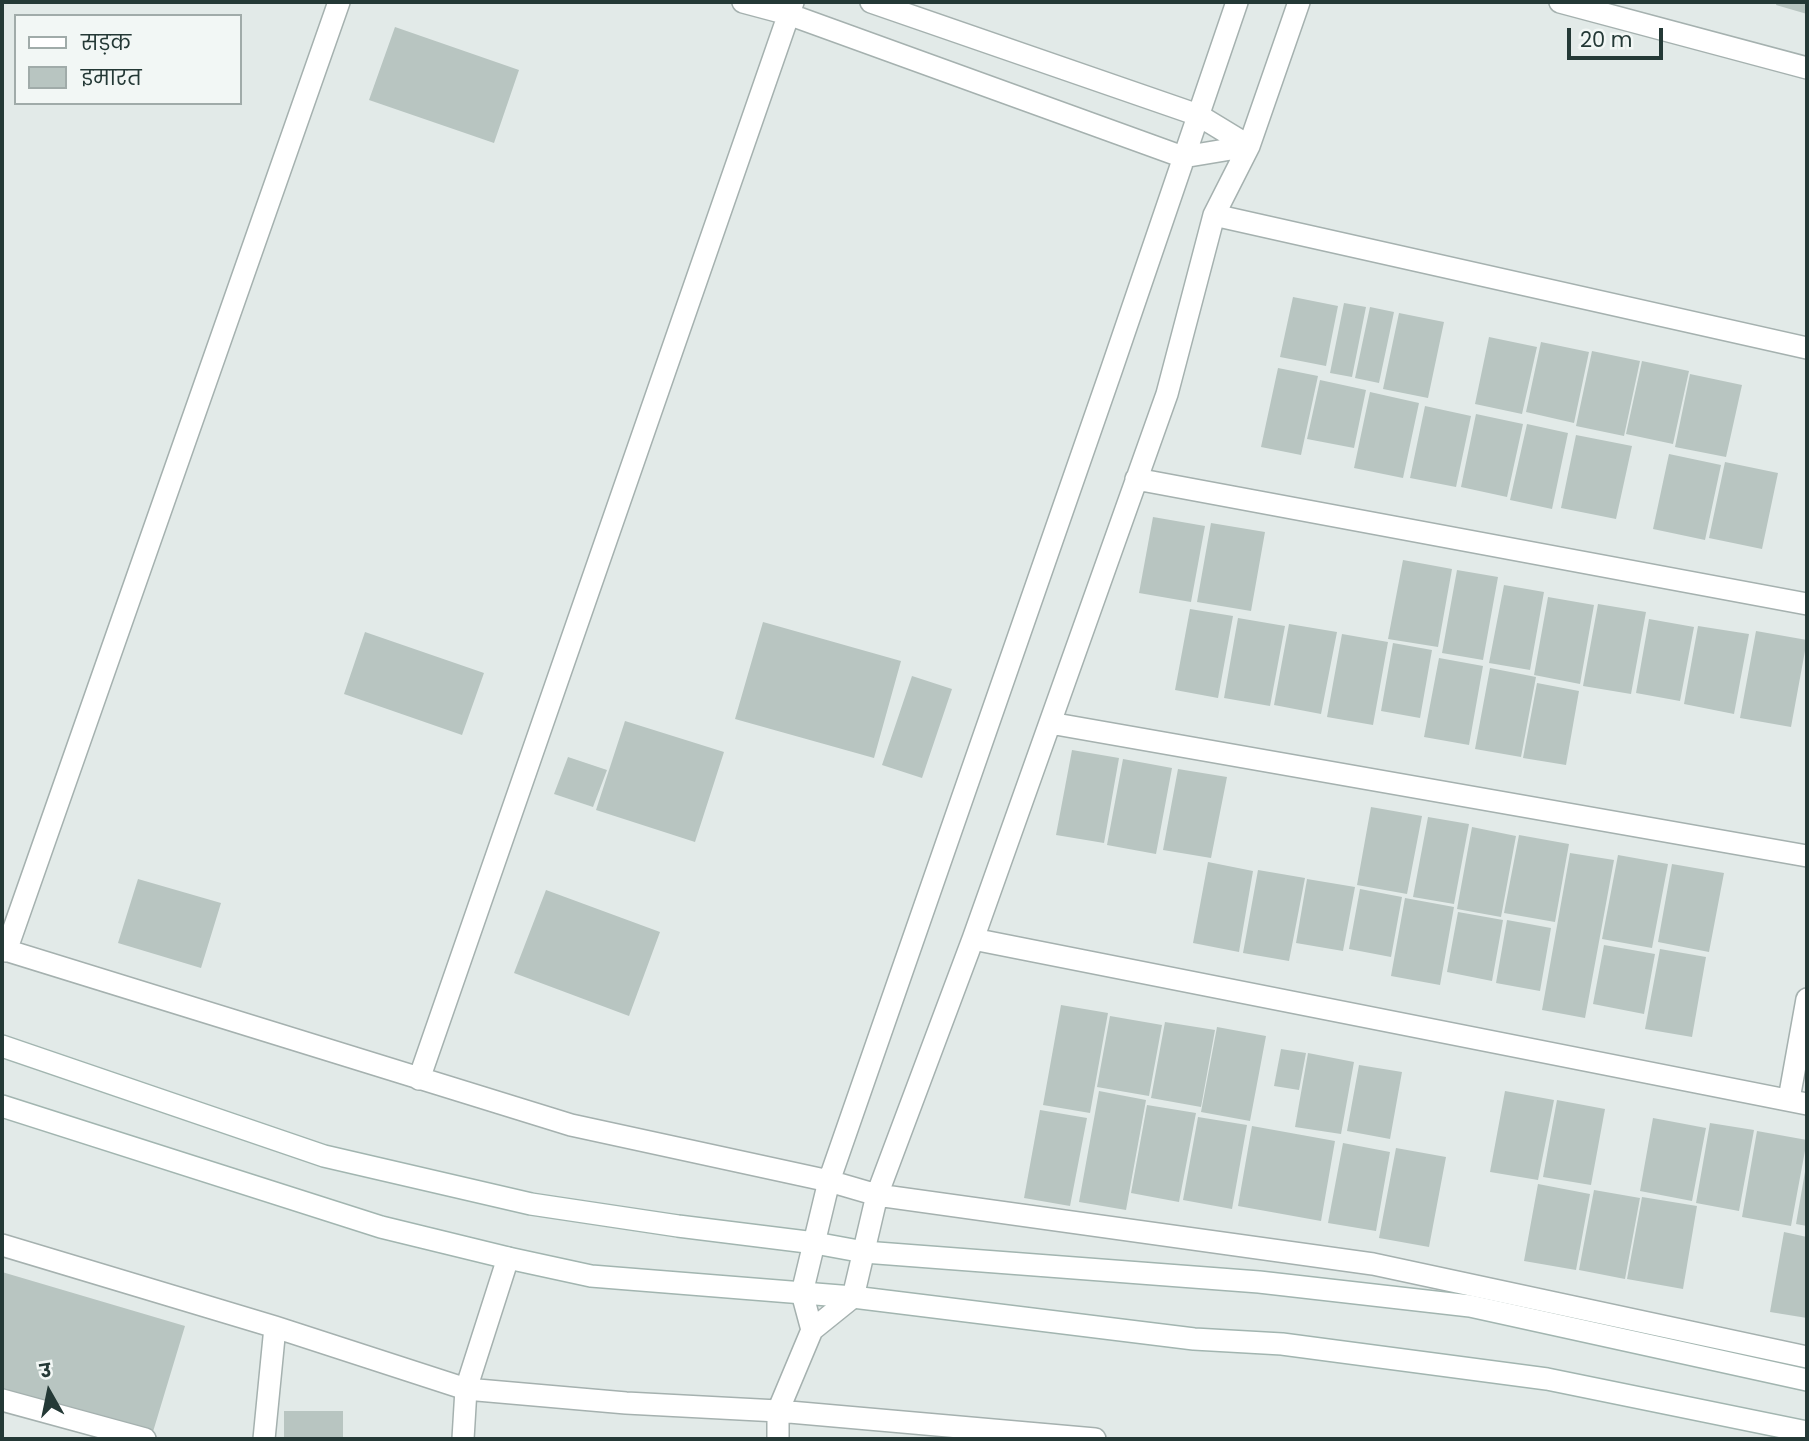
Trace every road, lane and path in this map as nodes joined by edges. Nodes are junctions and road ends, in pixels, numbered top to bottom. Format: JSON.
{"nodes":[{"id":1,"x":339,"y":2,"type":"edge"},
{"id":2,"x":743,"y":2,"type":"edge"},
{"id":3,"x":871,"y":2,"type":"edge"},
{"id":4,"x":1237,"y":2,"type":"edge"},
{"id":5,"x":1298,"y":2,"type":"edge"},
{"id":6,"x":1560,"y":2,"type":"edge"},
{"id":7,"x":791,"y":8,"type":"edge"},
{"id":8,"x":1807,"y":68,"type":"edge"},
{"id":9,"x":1198,"y":115,"type":"junction"},
{"id":10,"x":1249,"y":146,"type":"junction"},
{"id":11,"x":1183,"y":157,"type":"junction"},
{"id":12,"x":1214,"y":215,"type":"junction"},
{"id":13,"x":1807,"y":348,"type":"edge"},
{"id":14,"x":1136,"y":479,"type":"junction"},
{"id":15,"x":1807,"y":604,"type":"edge"},
{"id":16,"x":1050,"y":723,"type":"junction"},
{"id":17,"x":1807,"y":856,"type":"edge"},
{"id":18,"x":973,"y":939,"type":"junction"},
{"id":19,"x":4,"y":950,"type":"edge"},
{"id":20,"x":1807,"y":999,"type":"edge"},
{"id":21,"x":2,"y":1046,"type":"edge"},
{"id":22,"x":419,"y":1079,"type":"junction"},
{"id":23,"x":1798,"y":1102,"type":"edge"},
{"id":24,"x":2,"y":1106,"type":"edge"},
{"id":25,"x":829,"y":1181,"type":"junction"},
{"id":26,"x":877,"y":1195,"type":"junction"},
{"id":27,"x":816,"y":1243,"type":"junction"},
{"id":28,"x":2,"y":1245,"type":"edge"},
{"id":29,"x":864,"y":1252,"type":"junction"},
{"id":30,"x":508,"y":1258,"type":"junction"},
{"id":31,"x":802,"y":1293,"type":"junction"},
{"id":32,"x":853,"y":1297,"type":"junction"},
{"id":33,"x":275,"y":1327,"type":"junction"},
{"id":34,"x":812,"y":1330,"type":"junction"},
{"id":35,"x":1807,"y":1357,"type":"edge"},
{"id":36,"x":1807,"y":1380,"type":"edge"},
{"id":37,"x":466,"y":1389,"type":"junction"},
{"id":38,"x":2,"y":1400,"type":"edge"},
{"id":39,"x":778,"y":1411,"type":"junction"},
{"id":40,"x":1807,"y":1432,"type":"edge"},
{"id":41,"x":145,"y":1439,"type":"edge"},
{"id":42,"x":264,"y":1439,"type":"edge"},
{"id":43,"x":463,"y":1439,"type":"edge"},
{"id":44,"x":778,"y":1439,"type":"edge"},
{"id":45,"x":1095,"y":1439,"type":"edge"}],
"edges":[{"from":1,"to":19,"type":"street"},
{"from":2,"to":7,"type":"street"},
{"from":3,"to":9,"type":"street"},
{"from":4,"to":9,"type":"street"},
{"from":5,"to":10,"type":"street"},
{"from":6,"to":8,"type":"street"},
{"from":7,"to":11,"type":"street"},
{"from":7,"to":22,"type":"street"},
{"from":9,"to":10,"type":"street"},
{"from":9,"to":11,"type":"street"},
{"from":10,"to":11,"type":"street"},
{"from":10,"to":12,"type":"street"},
{"from":11,"to":25,"type":"street"},
{"from":12,"to":13,"type":"street"},
{"from":12,"to":14,"type":"street"},
{"from":14,"to":15,"type":"street"},
{"from":14,"to":16,"type":"street"},
{"from":16,"to":17,"type":"street"},
{"from":16,"to":18,"type":"street"},
{"from":18,"to":23,"type":"street"},
{"from":18,"to":26,"type":"street"},
{"from":19,"to":22,"type":"street"},
{"from":20,"to":23,"type":"street"},
{"from":21,"to":27,"type":"street"},
{"from":22,"to":25,"type":"street"},
{"from":24,"to":30,"type":"street"},
{"from":25,"to":26,"type":"street"},
{"from":25,"to":27,"type":"street"},
{"from":26,"to":29,"type":"street"},
{"from":26,"to":35,"type":"street"},
{"from":27,"to":29,"type":"street"},
{"from":27,"to":31,"type":"street"},
{"from":28,"to":33,"type":"street"},
{"from":29,"to":32,"type":"street"},
{"from":29,"to":36,"type":"street"},
{"from":30,"to":31,"type":"street"},
{"from":30,"to":37,"type":"street"},
{"from":31,"to":32,"type":"street"},
{"from":31,"to":34,"type":"street"},
{"from":32,"to":34,"type":"street"},
{"from":32,"to":40,"type":"street"},
{"from":33,"to":37,"type":"street"},
{"from":33,"to":42,"type":"street"},
{"from":34,"to":39,"type":"street"},
{"from":37,"to":39,"type":"street"},
{"from":37,"to":43,"type":"street"},
{"from":38,"to":41,"type":"street"},
{"from":39,"to":44,"type":"street"},
{"from":39,"to":45,"type":"street"}]}
